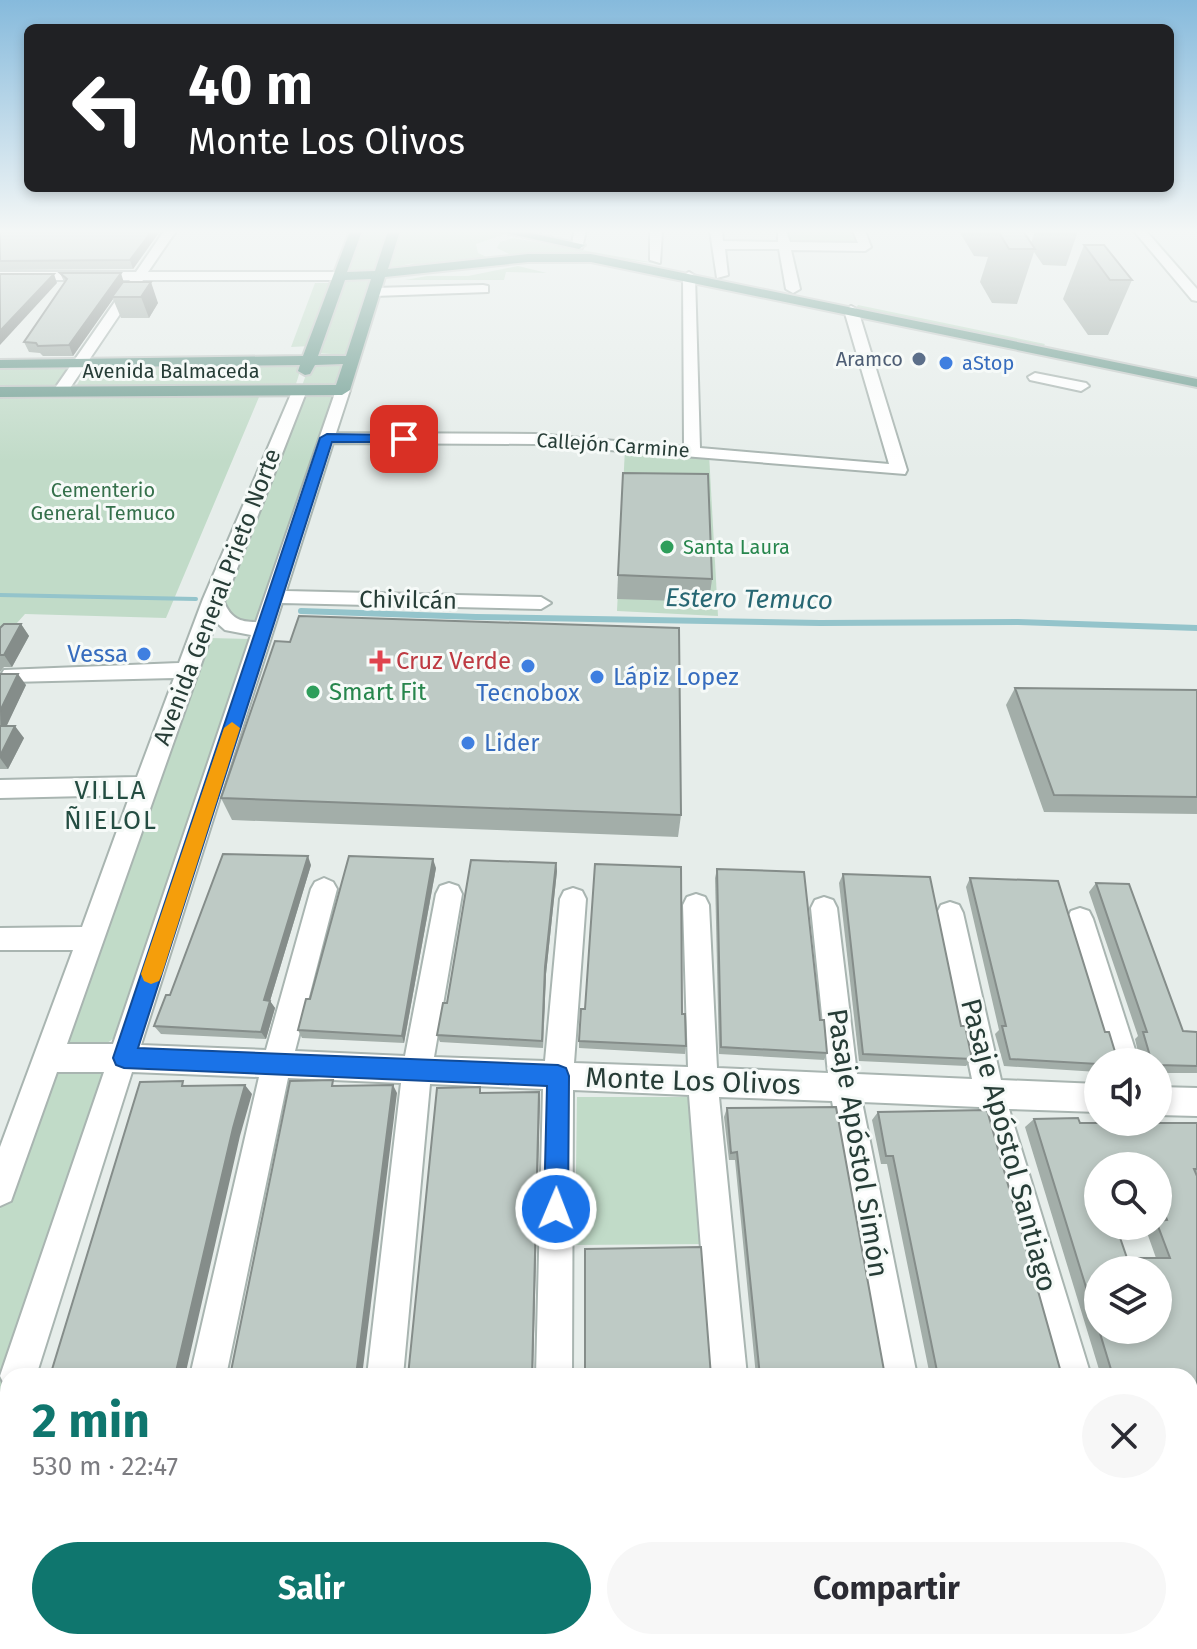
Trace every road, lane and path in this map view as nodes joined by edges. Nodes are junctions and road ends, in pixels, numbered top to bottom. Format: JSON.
{"nodes":[{"id":1,"x":117,"y":308,"type":"edge"},
{"id":2,"x":329,"y":308,"type":"edge"},
{"id":3,"x":369,"y":308,"type":"edge"},
{"id":4,"x":690,"y":308,"type":"edge"},
{"id":5,"x":841,"y":308,"type":"edge"},
{"id":6,"x":884,"y":308,"type":"edge"},
{"id":7,"x":851,"y":310,"type":"junction"},
{"id":8,"x":1078,"y":358,"type":"junction"},
{"id":9,"x":309,"y":360,"type":"junction"},
{"id":10,"x":352,"y":360,"type":"junction"},
{"id":11,"x":80,"y":363,"type":"junction"},
{"id":12,"x":0,"y":364,"type":"edge"},
{"id":13,"x":1197,"y":373,"type":"edge"},
{"id":14,"x":1035,"y":377,"type":"dead end"},
{"id":15,"x":1197,"y":383,"type":"edge"},
{"id":16,"x":299,"y":390,"type":"junction"},
{"id":17,"x":342,"y":390,"type":"junction"},
{"id":18,"x":61,"y":391,"type":"junction"},
{"id":19,"x":0,"y":392,"type":"edge"},
{"id":20,"x":327,"y":438,"type":"junction"},
{"id":21,"x":692,"y":451,"type":"junction"},
{"id":22,"x":275,"y":597,"type":"junction"},
{"id":23,"x":213,"y":599,"type":"junction"},
{"id":24,"x":541,"y":603,"type":"dead end"},
{"id":25,"x":264,"y":629,"type":"junction"},
{"id":26,"x":187,"y":670,"type":"junction"},
{"id":27,"x":11,"y":675,"type":"edge"},
{"id":28,"x":144,"y":786,"type":"junction"},
{"id":29,"x":0,"y":789,"type":"edge"},
{"id":30,"x":324,"y":889,"type":"dead end"},
{"id":31,"x":449,"y":894,"type":"dead end"},
{"id":32,"x":573,"y":899,"type":"dead end"},
{"id":33,"x":696,"y":905,"type":"dead end"},
{"id":34,"x":824,"y":908,"type":"dead end"},
{"id":35,"x":950,"y":913,"type":"dead end"},
{"id":36,"x":1080,"y":919,"type":"dead end"},
{"id":37,"x":89,"y":938,"type":"junction"},
{"id":38,"x":0,"y":939,"type":"edge"},
{"id":39,"x":1121,"y":1048,"type":"edge"},
{"id":40,"x":47,"y":1058,"type":"junction"},
{"id":41,"x":124,"y":1058,"type":"junction"},
{"id":42,"x":277,"y":1064,"type":"junction"},
{"id":43,"x":417,"y":1070,"type":"junction"},
{"id":44,"x":558,"y":1076,"type":"junction"},
{"id":45,"x":703,"y":1082,"type":"junction"},
{"id":46,"x":844,"y":1088,"type":"junction"},
{"id":47,"x":990,"y":1094,"type":"junction"},
{"id":48,"x":1084,"y":1097,"type":"edge"},
{"id":49,"x":1172,"y":1101,"type":"edge"},
{"id":50,"x":1197,"y":1102,"type":"edge"},
{"id":51,"x":0,"y":1190,"type":"edge"},
{"id":52,"x":21,"y":1368,"type":"edge"},
{"id":53,"x":210,"y":1368,"type":"edge"},
{"id":54,"x":386,"y":1368,"type":"edge"},
{"id":55,"x":554,"y":1368,"type":"edge"},
{"id":56,"x":728,"y":1368,"type":"edge"},
{"id":57,"x":897,"y":1368,"type":"edge"},
{"id":58,"x":1071,"y":1368,"type":"edge"}],
"edges":[{"from":1,"to":11,"type":"street"},
{"from":2,"to":9,"type":"main road","name":"Avenida General Prieto Norte"},
{"from":3,"to":10,"type":"main road","name":"Avenida General Prieto Norte"},
{"from":4,"to":21,"type":"street"},
{"from":5,"to":7,"type":"main road"},
{"from":6,"to":13,"type":"main road"},
{"from":7,"to":8,"type":"main road"},
{"from":7,"to":21,"type":"street","name":"Callejón Carmine"},
{"from":8,"to":14,"type":"street"},
{"from":8,"to":15,"type":"main road"},
{"from":9,"to":10,"type":"main road","name":"Avenida Balmaceda"},
{"from":9,"to":11,"type":"main road","name":"Avenida Balmaceda"},
{"from":9,"to":16,"type":"main road","name":"Avenida General Prieto Norte"},
{"from":10,"to":17,"type":"main road","name":"Avenida General Prieto Norte"},
{"from":11,"to":12,"type":"main road","name":"Avenida Balmaceda"},
{"from":11,"to":18,"type":"street"},
{"from":16,"to":17,"type":"main road","name":"Avenida Balmaceda"},
{"from":16,"to":18,"type":"main road","name":"Avenida Balmaceda"},
{"from":16,"to":23,"type":"street","name":"Avenida General Prieto Norte"},
{"from":17,"to":20,"type":"street","name":"Avenida General Prieto Norte"},
{"from":18,"to":19,"type":"main road","name":"Avenida Balmaceda"},
{"from":20,"to":21,"type":"street","name":"Callejón Carmine"},
{"from":20,"to":22,"type":"street","name":"Avenida General Prieto Norte"},
{"from":22,"to":24,"type":"street","name":"Chivilcán"},
{"from":22,"to":25,"type":"street","name":"Avenida General Prieto Norte"},
{"from":23,"to":25,"type":"street"},
{"from":23,"to":26,"type":"street","name":"Avenida General Prieto Norte"},
{"from":25,"to":41,"type":"street","name":"Avenida General Prieto Norte"},
{"from":26,"to":27,"type":"street"},
{"from":26,"to":28,"type":"street","name":"Avenida General Prieto Norte"},
{"from":28,"to":29,"type":"street"},
{"from":28,"to":37,"type":"street","name":"Avenida General Prieto Norte"},
{"from":30,"to":42,"type":"street"},
{"from":31,"to":43,"type":"street"},
{"from":32,"to":44,"type":"street"},
{"from":33,"to":45,"type":"street"},
{"from":34,"to":46,"type":"street","name":"Pasaje Apóstol Simón"},
{"from":35,"to":47,"type":"street","name":"Pasaje Apóstol Santiago"},
{"from":36,"to":39,"type":"street"},
{"from":37,"to":38,"type":"street"},
{"from":37,"to":40,"type":"street","name":"Avenida General Prieto Norte"},
{"from":40,"to":41,"type":"street","name":"Monte Los Olivos"},
{"from":40,"to":51,"type":"street","name":"Avenida General Prieto Norte"},
{"from":41,"to":42,"type":"street","name":"Monte Los Olivos"},
{"from":41,"to":52,"type":"street","name":"Avenida General Prieto Norte"},
{"from":42,"to":43,"type":"street","name":"Monte Los Olivos"},
{"from":42,"to":53,"type":"street"},
{"from":43,"to":44,"type":"street","name":"Monte Los Olivos"},
{"from":43,"to":54,"type":"street"},
{"from":44,"to":45,"type":"street","name":"Monte Los Olivos"},
{"from":44,"to":55,"type":"street"},
{"from":45,"to":46,"type":"street","name":"Monte Los Olivos"},
{"from":45,"to":56,"type":"street"},
{"from":46,"to":47,"type":"street","name":"Monte Los Olivos"},
{"from":46,"to":57,"type":"street","name":"Pasaje Apóstol Simón"},
{"from":47,"to":48,"type":"street","name":"Monte Los Olivos"},
{"from":47,"to":58,"type":"street","name":"Pasaje Apóstol Santiago"},
{"from":49,"to":50,"type":"street"}]}
